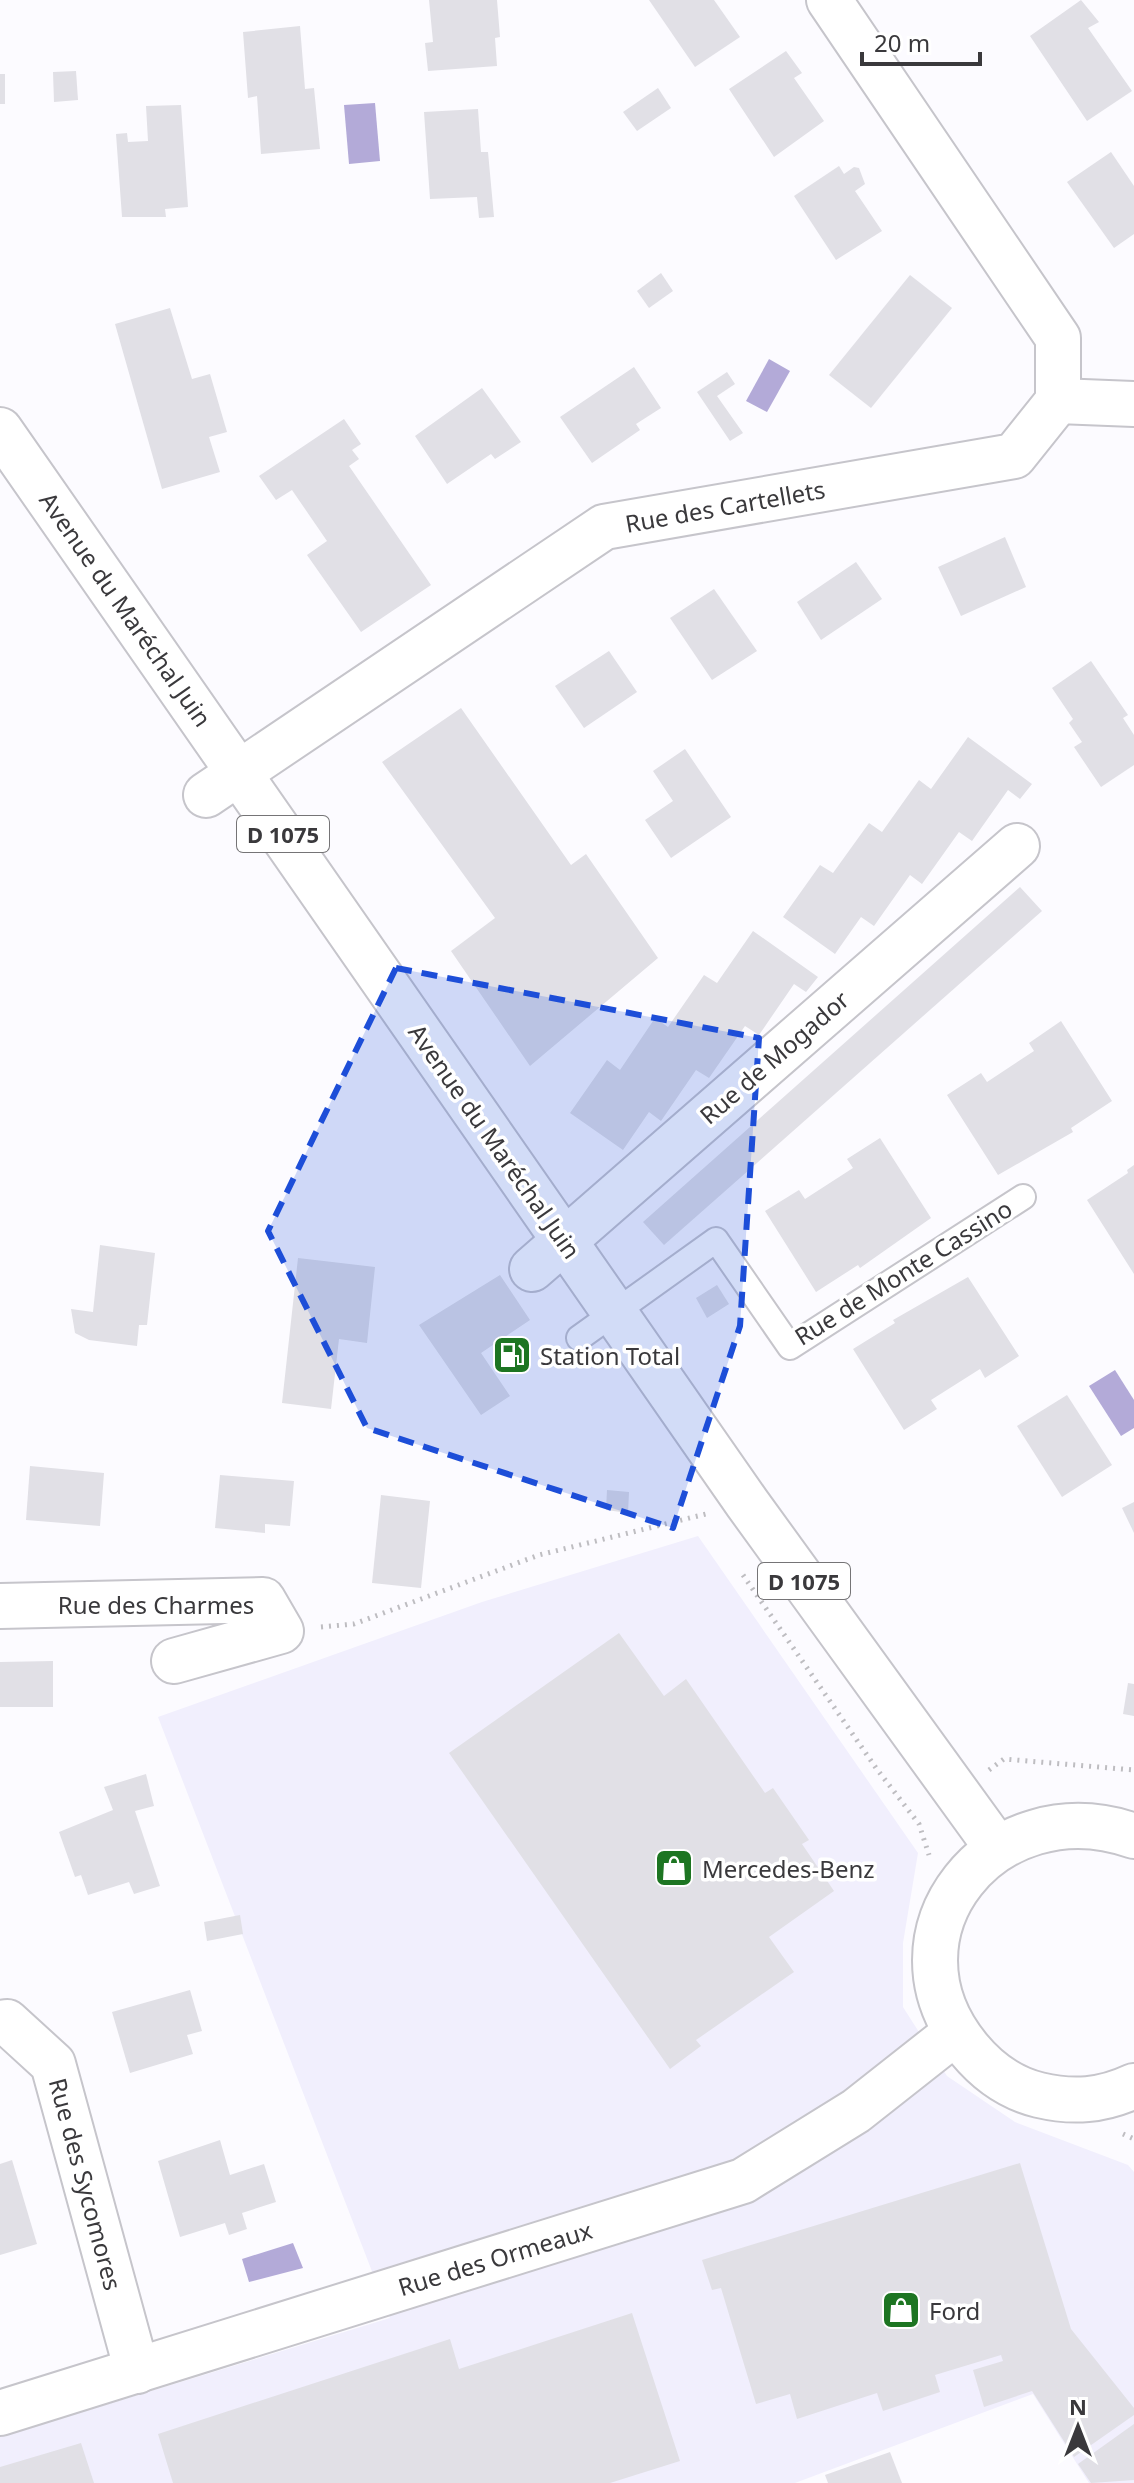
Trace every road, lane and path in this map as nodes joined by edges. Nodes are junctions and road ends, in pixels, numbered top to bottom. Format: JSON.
{"nodes":[{"id":1,"x":829,"y":0,"type":"edge"},
{"id":2,"x":1058,"y":401,"type":"junction"},
{"id":3,"x":1134,"y":404,"type":"edge"},
{"id":4,"x":0,"y":430,"type":"edge"},
{"id":5,"x":223,"y":784,"type":"junction"},
{"id":6,"x":1017,"y":846,"type":"dead end"},
{"id":7,"x":1023,"y":1197,"type":"dead end"},
{"id":8,"x":548,"y":1255,"type":"junction"},
{"id":9,"x":613,"y":1312,"type":"junction"},
{"id":10,"x":579,"y":1338,"type":"dead end"},
{"id":11,"x":747,"y":1503,"type":"junction"},
{"id":12,"x":0,"y":1606,"type":"edge"},
{"id":13,"x":281,"y":1631,"type":"junction"},
{"id":14,"x":174,"y":1661,"type":"dead end"},
{"id":15,"x":1134,"y":1770,"type":"edge"},
{"id":16,"x":958,"y":1793,"type":"junction"},
{"id":17,"x":919,"y":1824,"type":"dead end"},
{"id":18,"x":1134,"y":1836,"type":"edge"},
{"id":19,"x":997,"y":1848,"type":"junction"},
{"id":20,"x":0,"y":2023,"type":"edge"},
{"id":21,"x":955,"y":2033,"type":"junction"},
{"id":22,"x":1134,"y":2086,"type":"edge"},
{"id":23,"x":137,"y":2371,"type":"junction"},
{"id":24,"x":0,"y":2413,"type":"edge"}],
"edges":[{"from":1,"to":2,"type":"street"},
{"from":2,"to":3,"type":"street"},
{"from":2,"to":5,"type":"street","name":"Rue des Cartellets"},
{"from":4,"to":5,"type":"street","name":"Avenue du Maréchal Juin","number":"D 1075"},
{"from":5,"to":8,"type":"street","name":"Avenue du Maréchal Juin","number":"D 1075"},
{"from":6,"to":8,"type":"street","name":"Rue de Mogador"},
{"from":7,"to":9,"type":"lane","name":"Rue de Monte Cassino"},
{"from":8,"to":9,"type":"street","name":"Avenue du Maréchal Juin","number":"D 1075"},
{"from":9,"to":10,"type":"lane","name":"Rue de Monte Cassino"},
{"from":9,"to":11,"type":"street","name":"Avenue du Maréchal Juin","number":"D 1075"},
{"from":11,"to":13,"type":"path"},
{"from":11,"to":16,"type":"street","name":"Avenue du Maréchal Juin","number":"D 1075"},
{"from":12,"to":13,"type":"street","name":"Rue des Charmes"},
{"from":13,"to":14,"type":"street","name":"Rue des Charmes"},
{"from":15,"to":16,"type":"path"},
{"from":16,"to":17,"type":"path"},
{"from":16,"to":19,"type":"street","name":"Avenue du Maréchal Juin","number":"D 1075"},
{"from":18,"to":19,"type":"street"},
{"from":19,"to":21,"type":"street"},
{"from":20,"to":23,"type":"street","name":"Rue des Sycomores"},
{"from":21,"to":22,"type":"street"},
{"from":21,"to":23,"type":"street","name":"Rue des Ormeaux"},
{"from":23,"to":24,"type":"street","name":"Rue des Ormeaux"}]}
